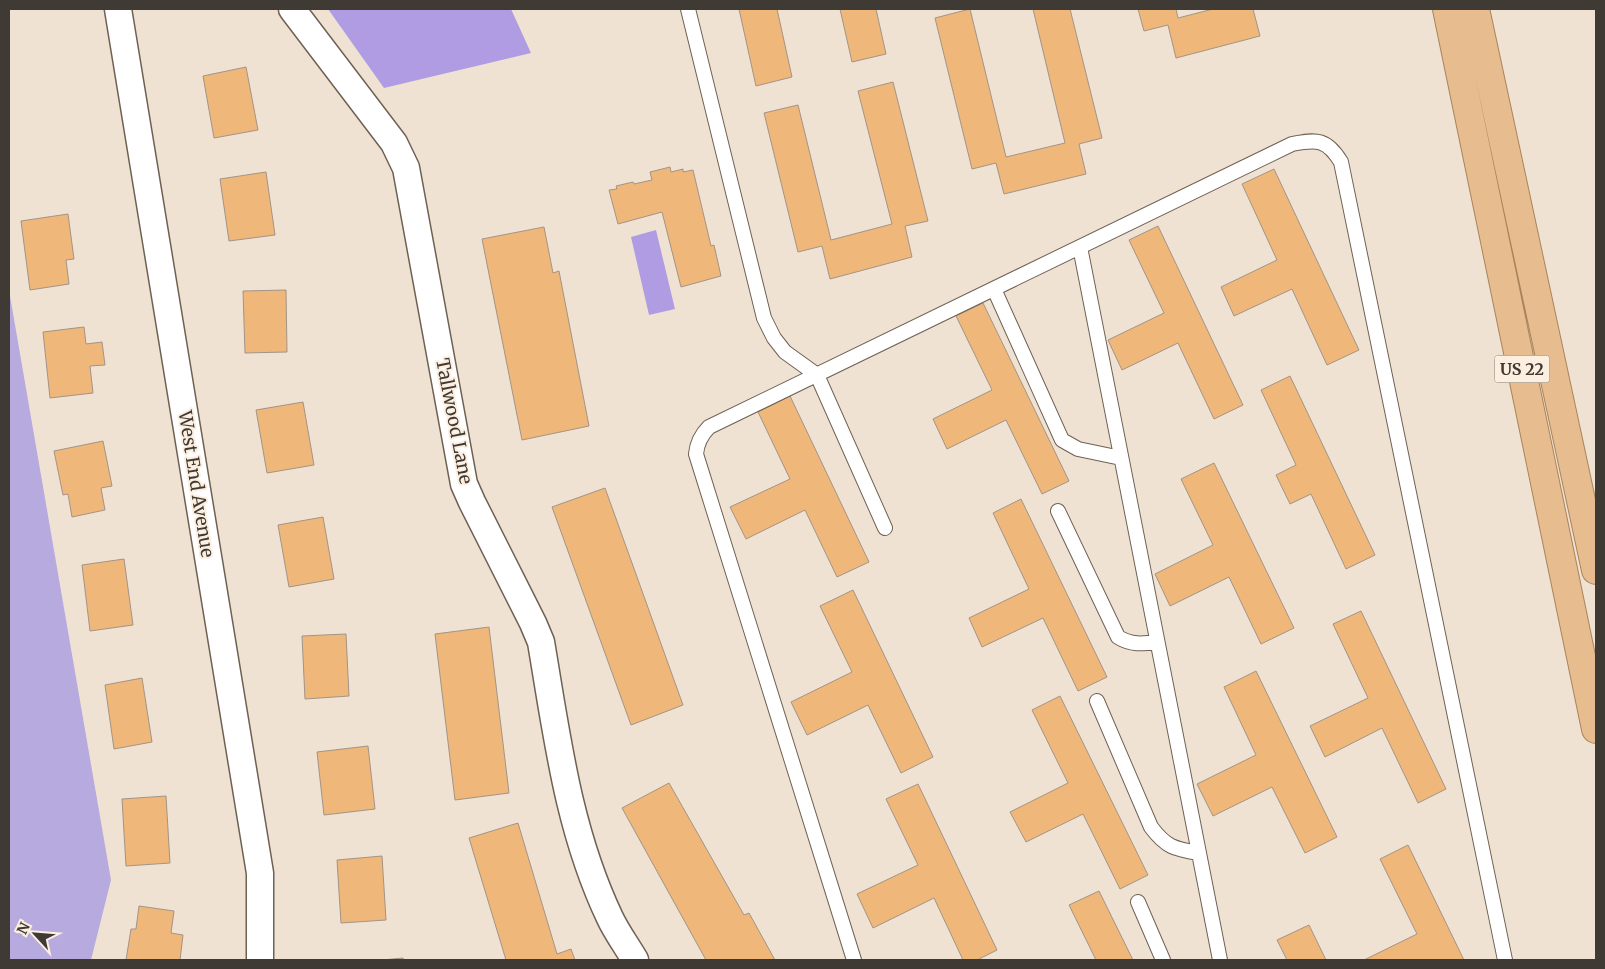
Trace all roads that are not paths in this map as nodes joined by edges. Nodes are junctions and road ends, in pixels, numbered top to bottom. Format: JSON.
{"nodes":[{"id":1,"x":118,"y":9,"type":"edge"},
{"id":2,"x":292,"y":9,"type":"edge"},
{"id":3,"x":688,"y":9,"type":"edge"},
{"id":4,"x":1447,"y":9,"type":"edge"},
{"id":5,"x":1475,"y":9,"type":"edge"},
{"id":6,"x":1080,"y":247,"type":"junction"},
{"id":7,"x":994,"y":289,"type":"junction"},
{"id":8,"x":817,"y":375,"type":"junction"},
{"id":9,"x":1555,"y":377,"type":"junction"},
{"id":10,"x":1121,"y":458,"type":"junction"},
{"id":11,"x":1596,"y":482,"type":"edge"},
{"id":12,"x":1058,"y":511,"type":"dead end"},
{"id":13,"x":885,"y":528,"type":"dead end"},
{"id":14,"x":1596,"y":570,"type":"edge"},
{"id":15,"x":1157,"y":642,"type":"junction"},
{"id":16,"x":1097,"y":701,"type":"dead end"},
{"id":17,"x":1596,"y":729,"type":"edge"},
{"id":18,"x":1199,"y":853,"type":"junction"},
{"id":19,"x":1138,"y":902,"type":"dead end"},
{"id":20,"x":260,"y":960,"type":"edge"},
{"id":21,"x":635,"y":960,"type":"edge"},
{"id":22,"x":854,"y":960,"type":"edge"},
{"id":23,"x":1163,"y":960,"type":"edge"},
{"id":24,"x":1220,"y":960,"type":"edge"},
{"id":25,"x":1505,"y":960,"type":"edge"}],
"edges":[{"from":1,"to":20,"type":"street","name":"West End Avenue"},
{"from":2,"to":21,"type":"street","name":"Tallwood Lane"},
{"from":3,"to":8,"type":"lane"},
{"from":4,"to":17,"type":"highway","number":"US 22"},
{"from":5,"to":9,"type":"highway","number":"US 22"},
{"from":6,"to":7,"type":"lane"},
{"from":6,"to":10,"type":"lane"},
{"from":6,"to":25,"type":"lane"},
{"from":7,"to":8,"type":"lane"},
{"from":7,"to":10,"type":"lane"},
{"from":8,"to":13,"type":"lane"},
{"from":8,"to":22,"type":"lane"},
{"from":9,"to":11,"type":"highway"},
{"from":9,"to":14,"type":"highway","number":"US 22"},
{"from":10,"to":15,"type":"lane"},
{"from":12,"to":15,"type":"lane"},
{"from":15,"to":18,"type":"lane"},
{"from":16,"to":18,"type":"lane"},
{"from":18,"to":24,"type":"lane"},
{"from":19,"to":23,"type":"lane"}]}
